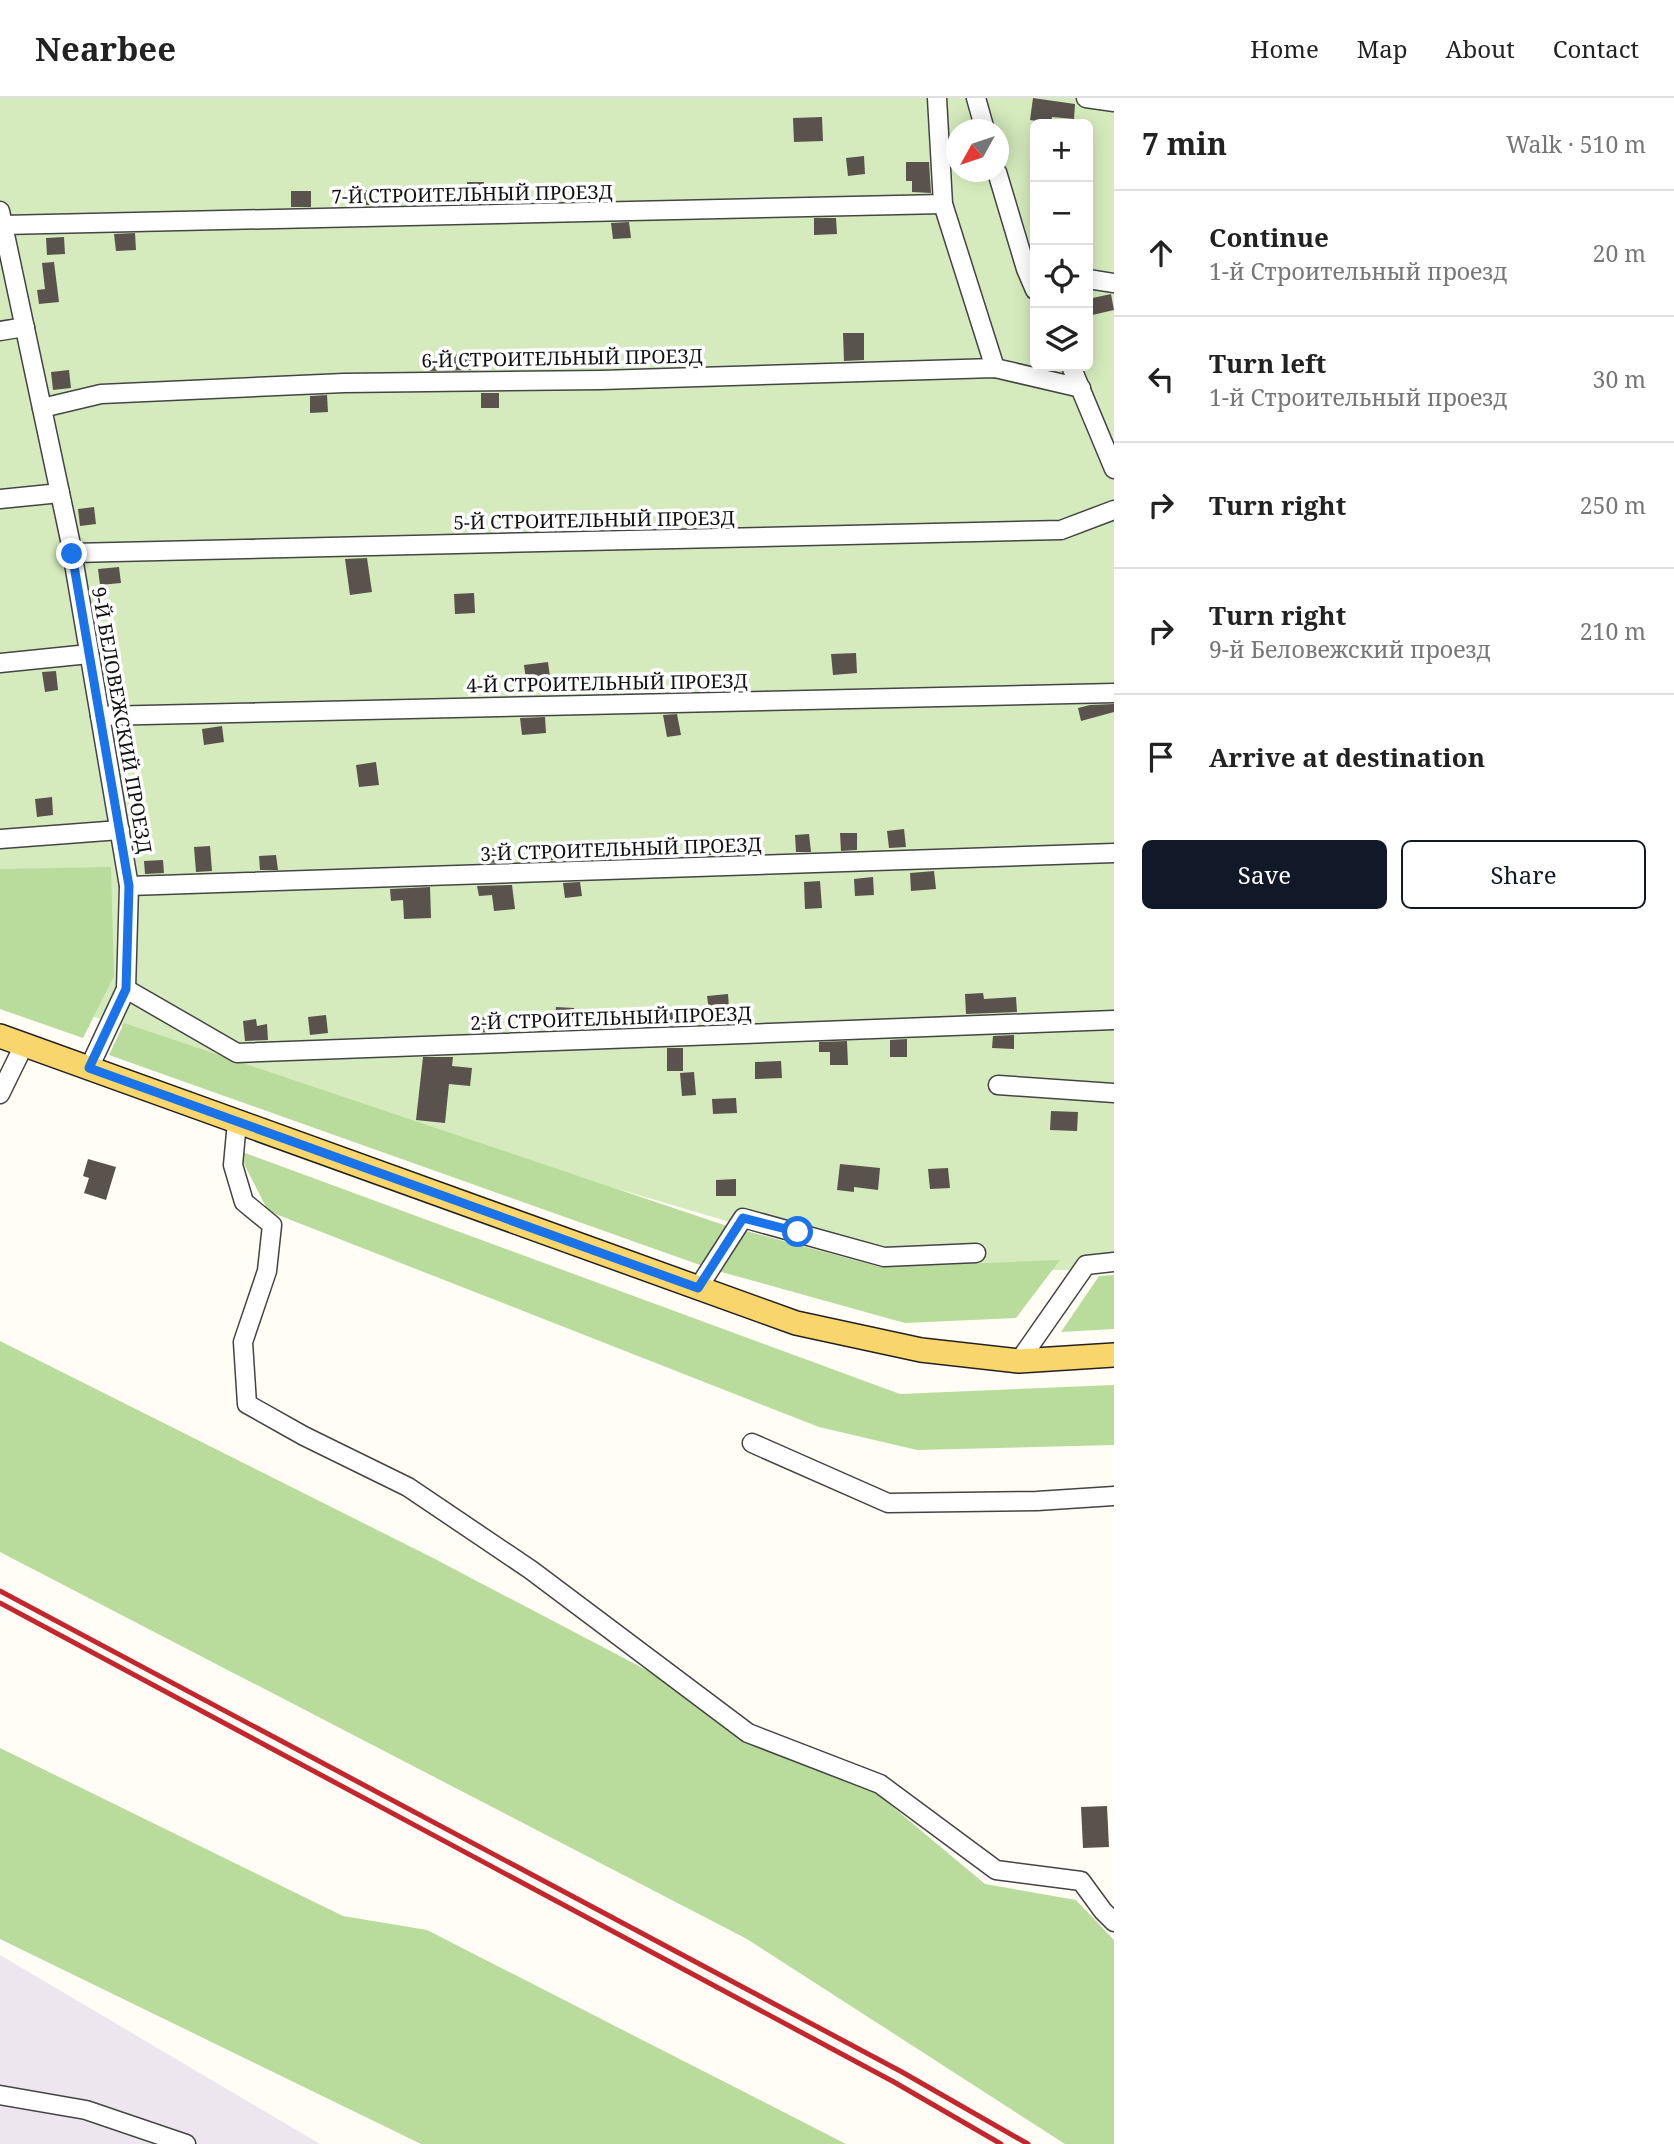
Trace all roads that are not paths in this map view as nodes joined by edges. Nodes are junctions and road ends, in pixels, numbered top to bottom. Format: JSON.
{"nodes":[{"id":1,"x":937,"y":98,"type":"edge"},
{"id":2,"x":976,"y":98,"type":"edge"},
{"id":3,"x":1086,"y":98,"type":"edge"},
{"id":4,"x":1114,"y":102,"type":"edge"},
{"id":5,"x":982,"y":119,"type":"edge"},
{"id":6,"x":1000,"y":182,"type":"edge"},
{"id":7,"x":943,"y":204,"type":"junction"},
{"id":8,"x":1,"y":218,"type":"edge"},
{"id":9,"x":1030,"y":267,"type":"edge"},
{"id":10,"x":1093,"y":280,"type":"edge"},
{"id":11,"x":1114,"y":283,"type":"edge"},
{"id":12,"x":25,"y":327,"type":"junction"},
{"id":13,"x":0,"y":331,"type":"edge"},
{"id":14,"x":995,"y":368,"type":"junction"},
{"id":15,"x":1074,"y":371,"type":"edge"},
{"id":16,"x":1082,"y":388,"type":"junction"},
{"id":17,"x":42,"y":408,"type":"junction"},
{"id":18,"x":1114,"y":469,"type":"edge"},
{"id":19,"x":60,"y":493,"type":"junction"},
{"id":20,"x":0,"y":499,"type":"edge"},
{"id":21,"x":1114,"y":510,"type":"edge"},
{"id":22,"x":72,"y":554,"type":"junction"},
{"id":23,"x":89,"y":654,"type":"junction"},
{"id":24,"x":0,"y":663,"type":"edge"},
{"id":25,"x":1114,"y":693,"type":"edge"},
{"id":26,"x":100,"y":716,"type":"junction"},
{"id":27,"x":120,"y":830,"type":"junction"},
{"id":28,"x":0,"y":839,"type":"edge"},
{"id":29,"x":1114,"y":853,"type":"edge"},
{"id":30,"x":129,"y":886,"type":"junction"},
{"id":31,"x":126,"y":989,"type":"junction"},
{"id":32,"x":1114,"y":1020,"type":"edge"},
{"id":33,"x":0,"y":1036,"type":"edge"},
{"id":34,"x":24,"y":1045,"type":"junction"},
{"id":35,"x":89,"y":1068,"type":"junction"},
{"id":36,"x":998,"y":1085,"type":"dead end"},
{"id":37,"x":1114,"y":1093,"type":"edge"},
{"id":38,"x":0,"y":1094,"type":"edge"},
{"id":39,"x":237,"y":1122,"type":"junction"},
{"id":40,"x":976,"y":1253,"type":"dead end"},
{"id":41,"x":1114,"y":1262,"type":"edge"},
{"id":42,"x":698,"y":1288,"type":"junction"},
{"id":43,"x":1114,"y":1355,"type":"edge"},
{"id":44,"x":1019,"y":1361,"type":"junction"},
{"id":45,"x":752,"y":1443,"type":"dead end"},
{"id":46,"x":1114,"y":1496,"type":"edge"},
{"id":47,"x":1114,"y":1922,"type":"edge"},
{"id":48,"x":0,"y":2095,"type":"edge"},
{"id":49,"x":186,"y":2144,"type":"edge"}],
"edges":[{"from":1,"to":7,"type":"street"},
{"from":2,"to":5,"type":"street"},
{"from":3,"to":4,"type":"street"},
{"from":6,"to":9,"type":"street"},
{"from":7,"to":8,"type":"street","name":"7-Й СТРОИТЕЛЬНЫЙ ПРОЕЗД"},
{"from":7,"to":14,"type":"street"},
{"from":8,"to":12,"type":"street","name":"9-Й БЕЛОВЕЖСКИЙ ПРОЕЗД"},
{"from":10,"to":11,"type":"street"},
{"from":12,"to":13,"type":"street"},
{"from":12,"to":17,"type":"street","name":"9-Й БЕЛОВЕЖСКИЙ ПРОЕЗД"},
{"from":14,"to":16,"type":"street","name":"6-Й СТРОИТЕЛЬНЫЙ ПРОЕЗД"},
{"from":14,"to":17,"type":"street","name":"6-Й СТРОИТЕЛЬНЫЙ ПРОЕЗД"},
{"from":15,"to":16,"type":"street"},
{"from":16,"to":18,"type":"street"},
{"from":17,"to":19,"type":"street","name":"9-Й БЕЛОВЕЖСКИЙ ПРОЕЗД"},
{"from":19,"to":20,"type":"street"},
{"from":19,"to":22,"type":"street","name":"9-Й БЕЛОВЕЖСКИЙ ПРОЕЗД"},
{"from":21,"to":22,"type":"street","name":"5-Й СТРОИТЕЛЬНЫЙ ПРОЕЗД"},
{"from":22,"to":23,"type":"street","name":"9-Й БЕЛОВЕЖСКИЙ ПРОЕЗД"},
{"from":23,"to":24,"type":"street"},
{"from":23,"to":26,"type":"street","name":"9-Й БЕЛОВЕЖСКИЙ ПРОЕЗД"},
{"from":25,"to":26,"type":"street","name":"4-Й СТРОИТЕЛЬНЫЙ ПРОЕЗД"},
{"from":26,"to":27,"type":"street","name":"9-Й БЕЛОВЕЖСКИЙ ПРОЕЗД"},
{"from":27,"to":28,"type":"street"},
{"from":27,"to":30,"type":"street","name":"9-Й БЕЛОВЕЖСКИЙ ПРОЕЗД"},
{"from":29,"to":30,"type":"street","name":"3-Й СТРОИТЕЛЬНЫЙ ПРОЕЗД"},
{"from":30,"to":31,"type":"street","name":"9-Й БЕЛОВЕЖСКИЙ ПРОЕЗД"},
{"from":31,"to":32,"type":"street","name":"2-Й СТРОИТЕЛЬНЫЙ ПРОЕЗД"},
{"from":31,"to":35,"type":"street","name":"9-Й БЕЛОВЕЖСКИЙ ПРОЕЗД"},
{"from":33,"to":34,"type":"main road"},
{"from":34,"to":35,"type":"main road"},
{"from":34,"to":38,"type":"street"},
{"from":35,"to":39,"type":"main road"},
{"from":36,"to":37,"type":"street"},
{"from":39,"to":42,"type":"main road"},
{"from":39,"to":47,"type":"street"},
{"from":40,"to":42,"type":"street"},
{"from":41,"to":44,"type":"street"},
{"from":42,"to":44,"type":"main road"},
{"from":43,"to":44,"type":"main road"},
{"from":45,"to":46,"type":"street"},
{"from":48,"to":49,"type":"street"}]}
